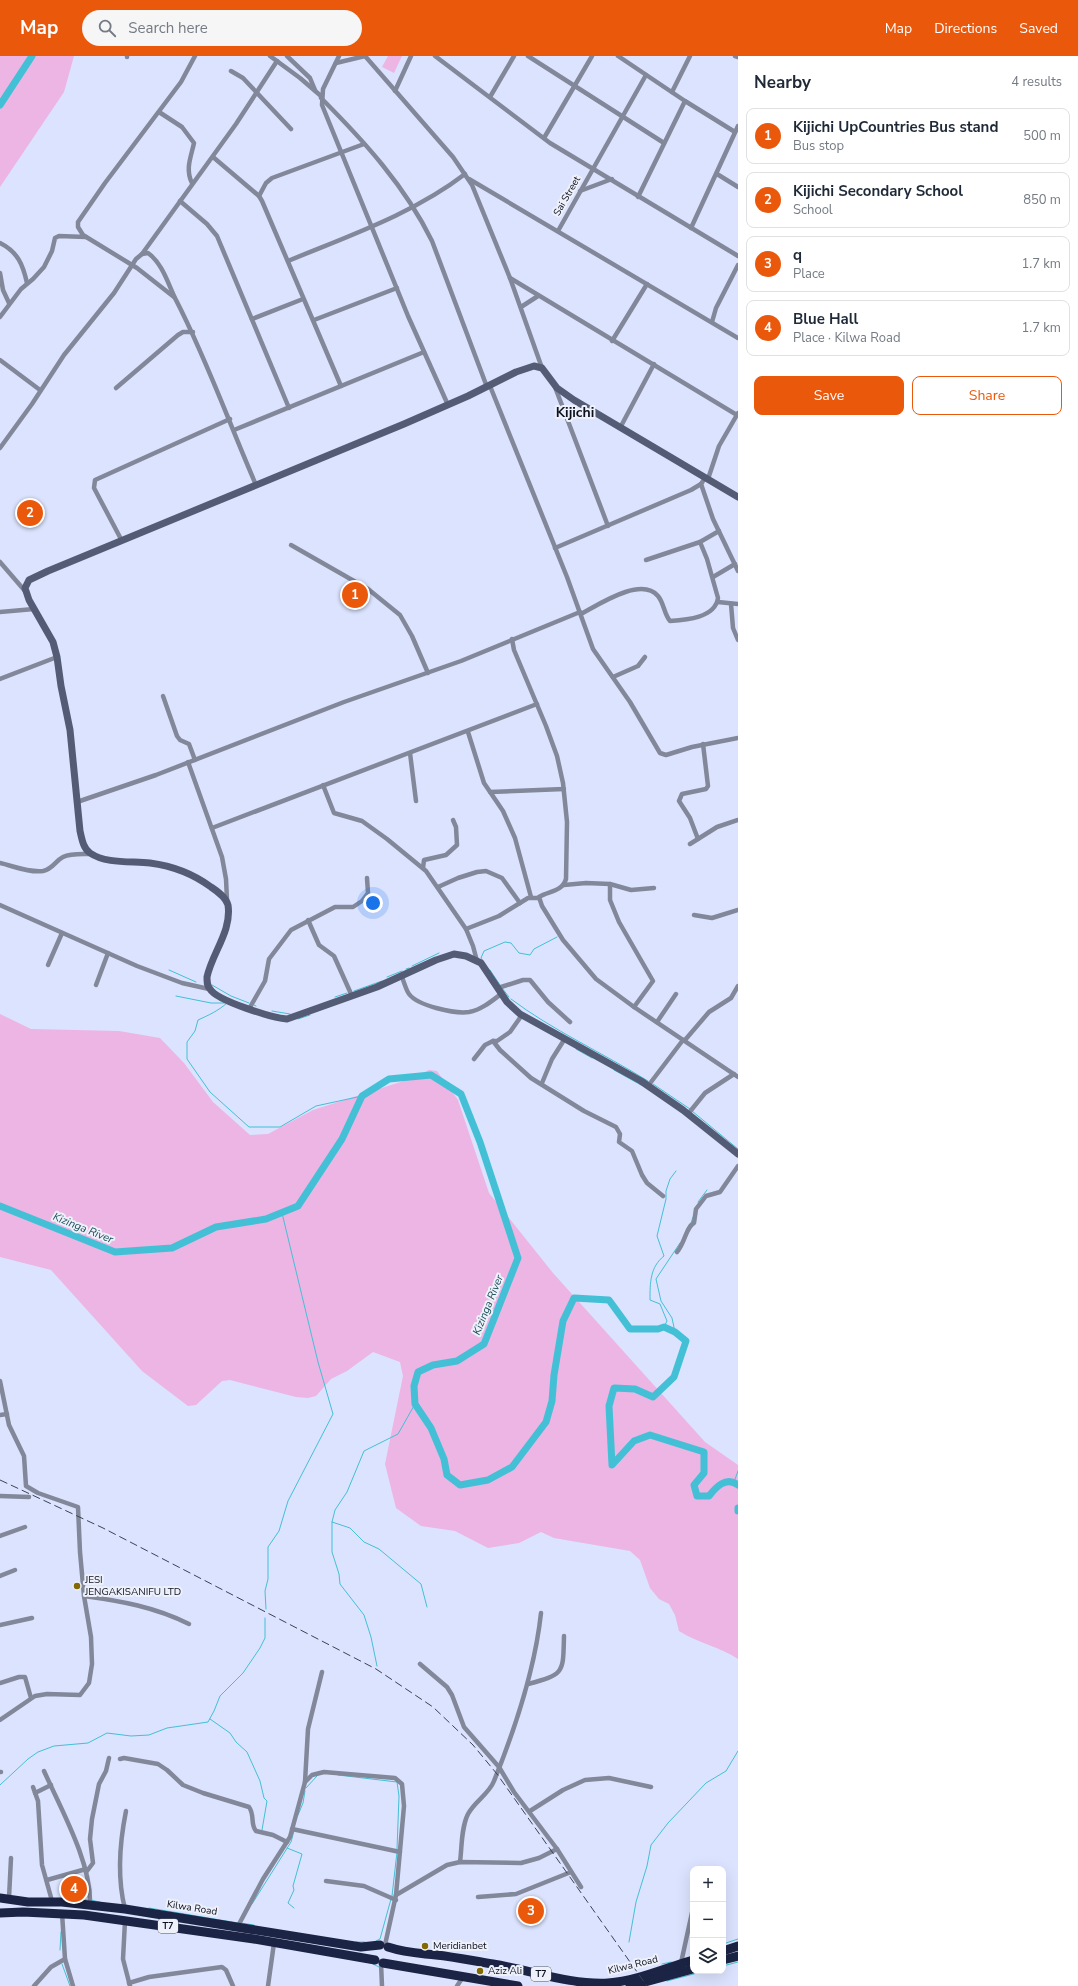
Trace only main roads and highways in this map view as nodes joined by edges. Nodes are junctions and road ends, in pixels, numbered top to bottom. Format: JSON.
{"nodes":[{"id":1,"x":5,"y":1898,"type":"edge"},
{"id":2,"x":0,"y":1913,"type":"edge"},
{"id":3,"x":384,"y":1946,"type":"junction"},
{"id":4,"x":738,"y":1946,"type":"edge"},
{"id":5,"x":726,"y":1950,"type":"edge"},
{"id":6,"x":738,"y":1956,"type":"edge"},
{"id":7,"x":726,"y":1959,"type":"edge"},
{"id":8,"x":690,"y":1961,"type":"edge"},
{"id":9,"x":380,"y":1962,"type":"junction"},
{"id":10,"x":690,"y":1970,"type":"edge"},
{"id":11,"x":518,"y":1986,"type":"edge"},
{"id":12,"x":630,"y":1986,"type":"edge"}],
"edges":[{"from":1,"to":3,"type":"highway","name":"Kilwa Road","number":"T7"},
{"from":2,"to":9,"type":"highway","number":"T7"},
{"from":3,"to":8,"type":"highway","name":"Kilwa Road","number":"T7"},
{"from":3,"to":9,"type":"highway"},
{"from":3,"to":9,"type":"highway"},
{"from":4,"to":5,"type":"highway"},
{"from":6,"to":7,"type":"highway"},
{"from":9,"to":11,"type":"highway","number":"T7"},
{"from":10,"to":12,"type":"highway","name":"Kilwa Road"}]}
